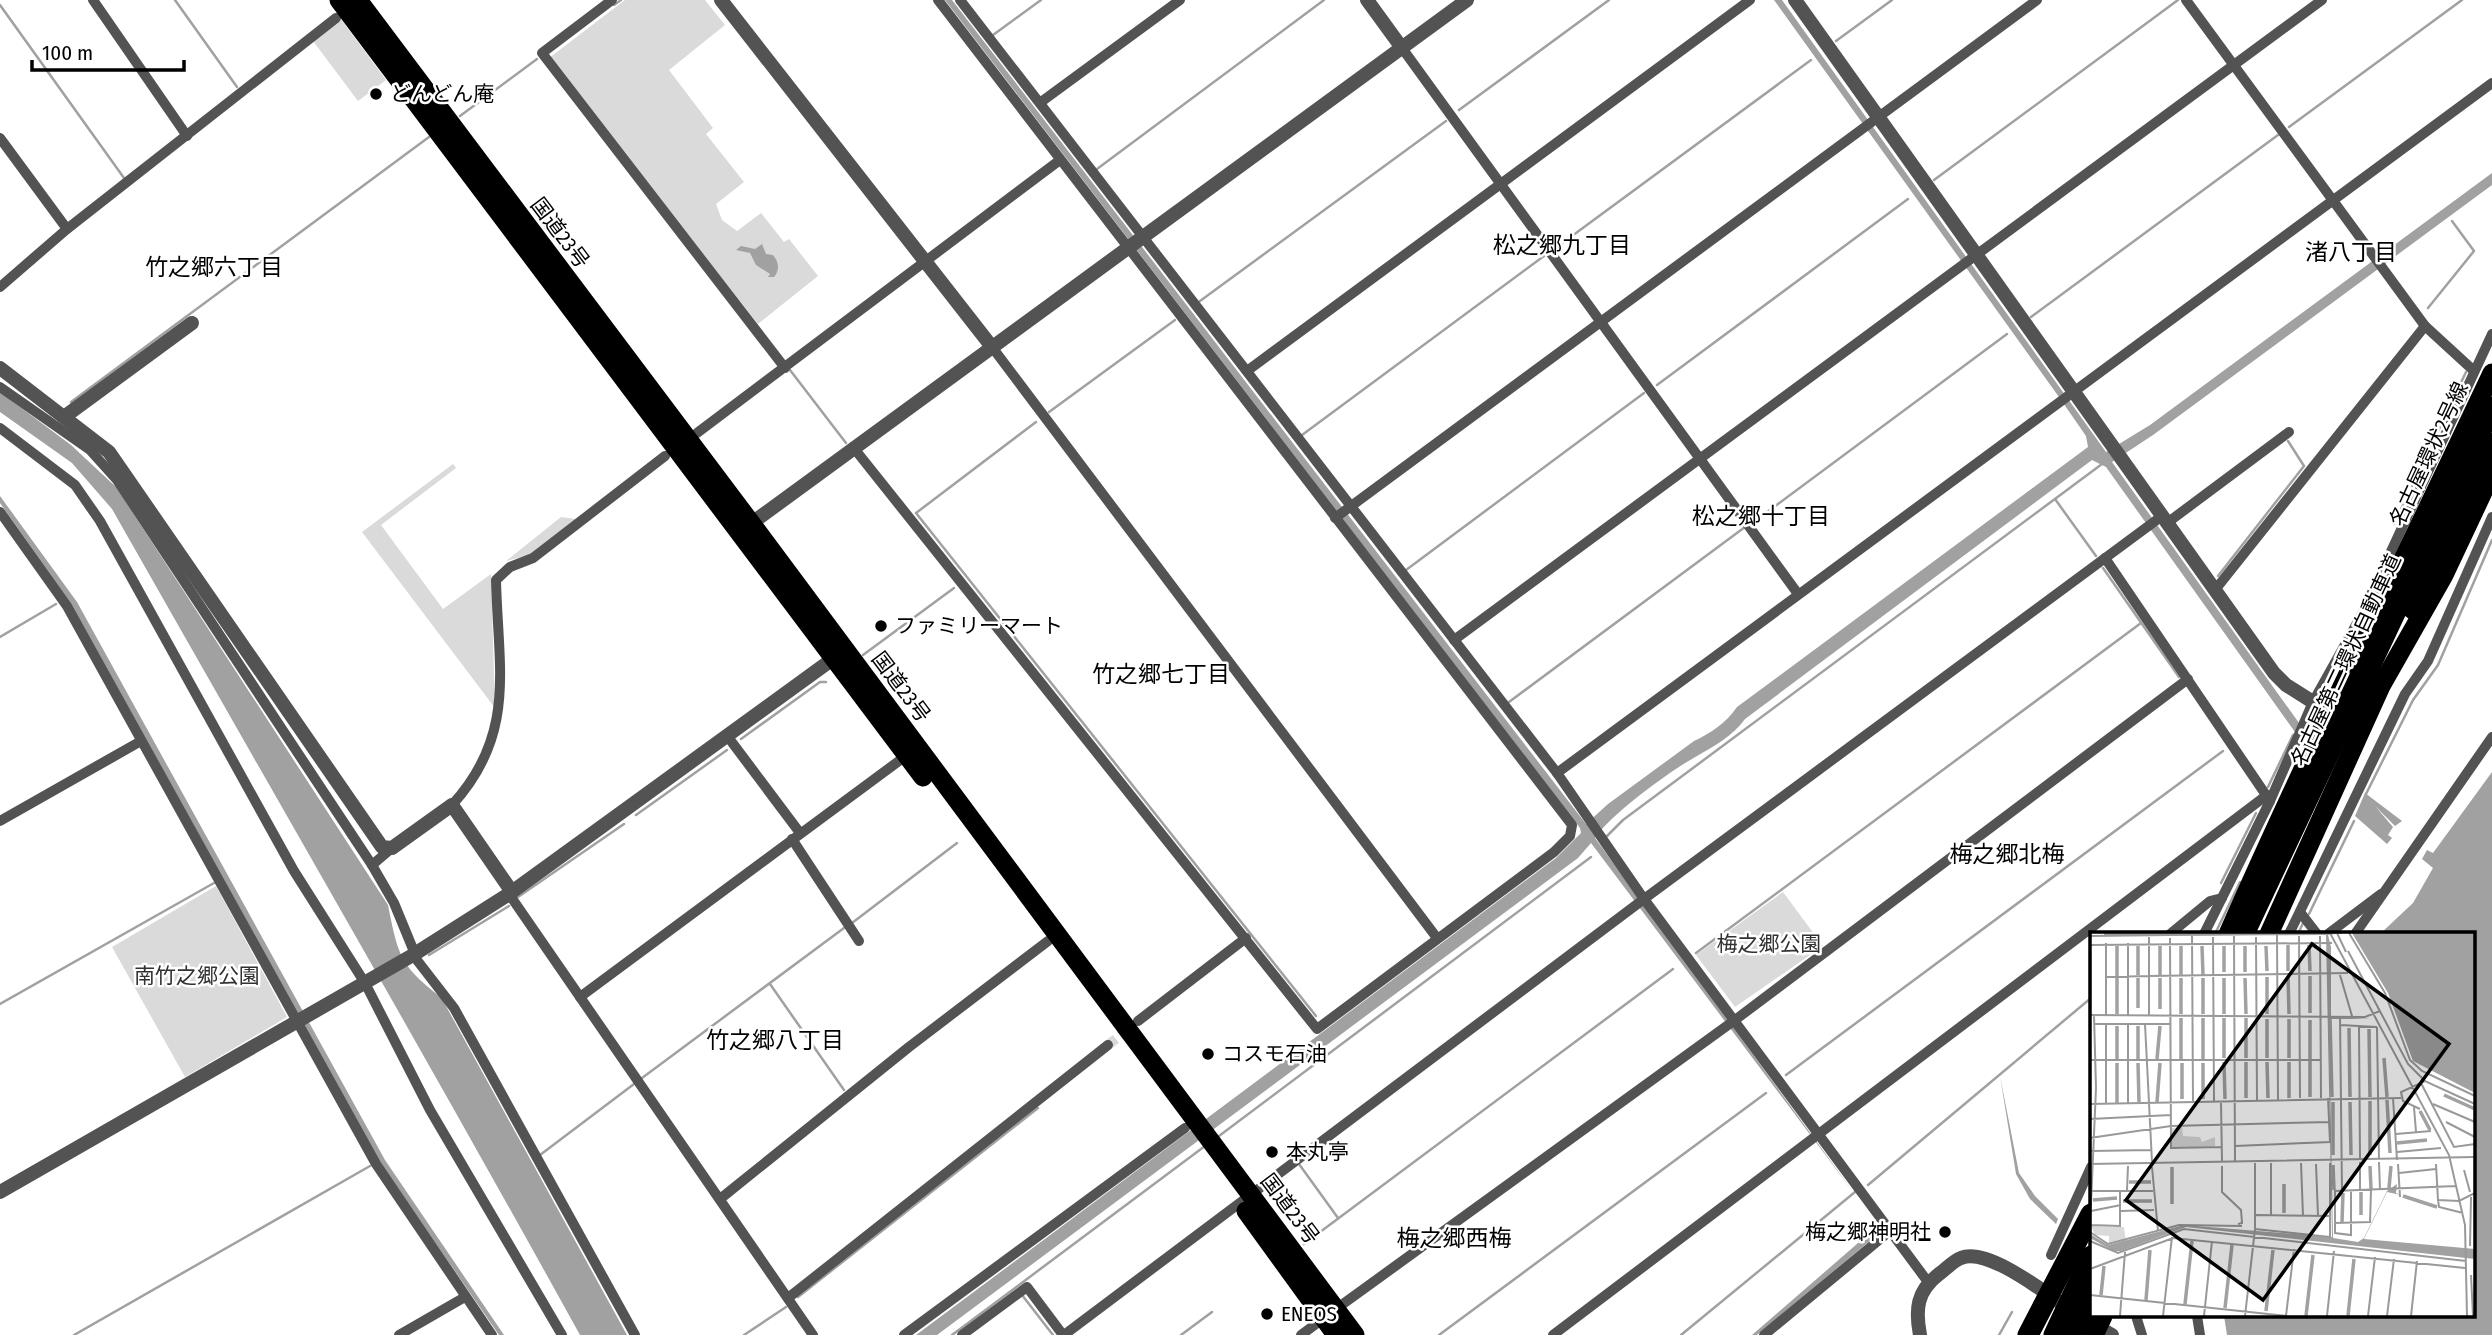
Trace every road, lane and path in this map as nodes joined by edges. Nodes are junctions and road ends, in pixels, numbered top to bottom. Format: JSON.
{"nodes":[{"id":1,"x":93,"y":0,"type":"edge"},
{"id":2,"x":358,"y":0,"type":"edge"},
{"id":3,"x":612,"y":0,"type":"edge"},
{"id":4,"x":722,"y":0,"type":"edge"},
{"id":5,"x":938,"y":0,"type":"edge"},
{"id":6,"x":960,"y":0,"type":"edge"},
{"id":7,"x":1180,"y":0,"type":"edge"},
{"id":8,"x":1367,"y":0,"type":"edge"},
{"id":9,"x":1467,"y":0,"type":"edge"},
{"id":10,"x":1750,"y":0,"type":"edge"},
{"id":11,"x":1795,"y":0,"type":"edge"},
{"id":12,"x":2037,"y":0,"type":"edge"},
{"id":13,"x":2186,"y":0,"type":"edge"},
{"id":14,"x":2322,"y":0,"type":"edge"},
{"id":15,"x":337,"y":9,"type":"edge"},
{"id":16,"x":1402,"y":48,"type":"junction"},
{"id":17,"x":2234,"y":65,"type":"junction"},
{"id":18,"x":2492,"y":83,"type":"edge"},
{"id":19,"x":1041,"y":102,"type":"junction"},
{"id":20,"x":1871,"y":122,"type":"junction"},
{"id":21,"x":187,"y":136,"type":"junction"},
{"id":22,"x":0,"y":138,"type":"edge"},
{"id":23,"x":1059,"y":160,"type":"junction"},
{"id":24,"x":1500,"y":183,"type":"junction"},
{"id":25,"x":2334,"y":200,"type":"junction"},
{"id":26,"x":67,"y":229,"type":"junction"},
{"id":27,"x":1143,"y":239,"type":"junction"},
{"id":28,"x":1128,"y":250,"type":"junction"},
{"id":29,"x":1969,"y":260,"type":"junction"},
{"id":30,"x":925,"y":261,"type":"junction"},
{"id":31,"x":0,"y":286,"type":"edge"},
{"id":32,"x":1601,"y":321,"type":"junction"},
{"id":33,"x":192,"y":323,"type":"dead end"},
{"id":34,"x":2425,"y":326,"type":"junction"},
{"id":35,"x":2492,"y":334,"type":"edge"},
{"id":36,"x":992,"y":347,"type":"junction"},
{"id":37,"x":0,"y":368,"type":"edge"},
{"id":38,"x":785,"y":368,"type":"junction"},
{"id":39,"x":1247,"y":371,"type":"junction"},
{"id":40,"x":2483,"y":371,"type":"edge"},
{"id":41,"x":0,"y":387,"type":"edge"},
{"id":42,"x":2067,"y":395,"type":"junction"},
{"id":43,"x":2492,"y":407,"type":"edge"},
{"id":44,"x":64,"y":417,"type":"junction"},
{"id":45,"x":1,"y":430,"type":"edge"},
{"id":46,"x":2289,"y":432,"type":"dead end"},
{"id":47,"x":697,"y":433,"type":"dead end"},
{"id":48,"x":2492,"y":443,"type":"edge"},
{"id":49,"x":853,"y":447,"type":"junction"},
{"id":50,"x":665,"y":456,"type":"dead end"},
{"id":51,"x":1700,"y":457,"type":"junction"},
{"id":52,"x":2492,"y":473,"type":"edge"},
{"id":53,"x":1350,"y":507,"type":"junction"},
{"id":54,"x":0,"y":512,"type":"edge"},
{"id":55,"x":2492,"y":517,"type":"edge"},
{"id":56,"x":1335,"y":518,"type":"junction"},
{"id":57,"x":2162,"y":520,"type":"junction"},
{"id":58,"x":745,"y":528,"type":"junction"},
{"id":59,"x":2105,"y":558,"type":"junction"},
{"id":60,"x":2215,"y":590,"type":"junction"},
{"id":61,"x":1798,"y":594,"type":"junction"},
{"id":62,"x":2361,"y":616,"type":"junction"},
{"id":63,"x":2367,"y":639,"type":"junction"},
{"id":64,"x":1454,"y":640,"type":"junction"},
{"id":65,"x":839,"y":655,"type":"junction"},
{"id":66,"x":2188,"y":679,"type":"junction"},
{"id":67,"x":2321,"y":707,"type":"junction"},
{"id":68,"x":2362,"y":731,"type":"junction"},
{"id":69,"x":728,"y":737,"type":"junction"},
{"id":70,"x":2492,"y":737,"type":"edge"},
{"id":71,"x":142,"y":741,"type":"junction"},
{"id":72,"x":2382,"y":742,"type":"junction"},
{"id":73,"x":906,"y":755,"type":"junction"},
{"id":74,"x":1557,"y":773,"type":"junction"},
{"id":75,"x":2268,"y":798,"type":"junction"},
{"id":76,"x":2330,"y":803,"type":"junction"},
{"id":77,"x":452,"y":805,"type":"junction"},
{"id":78,"x":1587,"y":816,"type":"junction"},
{"id":79,"x":0,"y":821,"type":"edge"},
{"id":80,"x":1573,"y":824,"type":"junction"},
{"id":81,"x":2340,"y":828,"type":"junction"},
{"id":82,"x":2274,"y":830,"type":"junction"},
{"id":83,"x":796,"y":836,"type":"junction"},
{"id":84,"x":392,"y":848,"type":"junction"},
{"id":85,"x":372,"y":865,"type":"junction"},
{"id":86,"x":2234,"y":873,"type":"junction"},
{"id":87,"x":2389,"y":888,"type":"junction"},
{"id":88,"x":511,"y":893,"type":"junction"},
{"id":89,"x":2221,"y":898,"type":"junction"},
{"id":90,"x":1640,"y":902,"type":"junction"},
{"id":91,"x":2300,"y":912,"type":"junction"},
{"id":92,"x":2172,"y":932,"type":"edge"},
{"id":93,"x":2205,"y":932,"type":"edge"},
{"id":94,"x":2229,"y":932,"type":"edge"},
{"id":95,"x":2245,"y":932,"type":"edge"},
{"id":96,"x":2260,"y":932,"type":"edge"},
{"id":97,"x":2270,"y":932,"type":"edge"},
{"id":98,"x":2290,"y":932,"type":"edge"},
{"id":99,"x":2315,"y":932,"type":"edge"},
{"id":100,"x":2331,"y":932,"type":"edge"},
{"id":101,"x":2357,"y":932,"type":"edge"},
{"id":102,"x":1246,"y":938,"type":"junction"},
{"id":103,"x":1437,"y":938,"type":"junction"},
{"id":104,"x":859,"y":941,"type":"dead end"},
{"id":105,"x":1048,"y":941,"type":"junction"},
{"id":106,"x":412,"y":955,"type":"junction"},
{"id":107,"x":369,"y":980,"type":"junction"},
{"id":108,"x":580,"y":997,"type":"junction"},
{"id":109,"x":303,"y":1018,"type":"junction"},
{"id":110,"x":1138,"y":1021,"type":"tunnel mouth"},
{"id":111,"x":1731,"y":1022,"type":"junction"},
{"id":112,"x":1108,"y":1045,"type":"tunnel mouth"},
{"id":113,"x":1189,"y":1126,"type":"junction"},
{"id":114,"x":1814,"y":1136,"type":"junction"},
{"id":115,"x":2090,"y":1169,"type":"edge"},
{"id":116,"x":2081,"y":1189,"type":"junction"},
{"id":117,"x":0,"y":1192,"type":"edge"},
{"id":118,"x":720,"y":1199,"type":"junction"},
{"id":119,"x":1245,"y":1199,"type":"junction"},
{"id":120,"x":2090,"y":1216,"type":"edge"},
{"id":121,"x":2090,"y":1216,"type":"edge"},
{"id":122,"x":1890,"y":1231,"type":"junction"},
{"id":123,"x":2090,"y":1238,"type":"edge"},
{"id":124,"x":2051,"y":1255,"type":"dead end"},
{"id":125,"x":2090,"y":1258,"type":"edge"},
{"id":126,"x":1928,"y":1282,"type":"junction"},
{"id":127,"x":2090,"y":1294,"type":"edge"},
{"id":128,"x":465,"y":1297,"type":"junction"},
{"id":129,"x":788,"y":1298,"type":"junction"},
{"id":130,"x":2052,"y":1298,"type":"junction"},
{"id":131,"x":1330,"y":1313,"type":"junction"},
{"id":132,"x":2138,"y":1318,"type":"edge"},
{"id":133,"x":2089,"y":1321,"type":"edge"},
{"id":134,"x":399,"y":1335,"type":"edge"},
{"id":135,"x":492,"y":1335,"type":"edge"},
{"id":136,"x":562,"y":1335,"type":"edge"},
{"id":137,"x":635,"y":1335,"type":"edge"},
{"id":138,"x":813,"y":1335,"type":"edge"},
{"id":139,"x":904,"y":1335,"type":"edge"},
{"id":140,"x":962,"y":1335,"type":"edge"},
{"id":141,"x":1063,"y":1335,"type":"edge"},
{"id":142,"x":1301,"y":1335,"type":"edge"},
{"id":143,"x":1336,"y":1335,"type":"edge"},
{"id":144,"x":1355,"y":1335,"type":"edge"},
{"id":145,"x":1553,"y":1335,"type":"edge"},
{"id":146,"x":1764,"y":1335,"type":"edge"},
{"id":147,"x":1920,"y":1335,"type":"edge"},
{"id":148,"x":2019,"y":1335,"type":"edge"},
{"id":149,"x":2028,"y":1335,"type":"edge"},
{"id":150,"x":2043,"y":1335,"type":"edge"},
{"id":151,"x":2054,"y":1335,"type":"edge"},
{"id":152,"x":2071,"y":1335,"type":"edge"},
{"id":153,"x":2112,"y":1335,"type":"edge"},
{"id":154,"x":2142,"y":1335,"type":"edge"}],
"edges":[{"from":1,"to":21,"type":"street"},
{"from":2,"to":58,"type":"highway","name":"国道23号"},
{"from":3,"to":38,"type":"street"},
{"from":4,"to":30,"type":"street"},
{"from":5,"to":23,"type":"street"},
{"from":6,"to":19,"type":"street"},
{"from":7,"to":19,"type":"street"},
{"from":8,"to":16,"type":"street"},
{"from":9,"to":16,"type":"street"},
{"from":10,"to":24,"type":"street"},
{"from":11,"to":20,"type":"street"},
{"from":12,"to":20,"type":"street"},
{"from":13,"to":17,"type":"street"},
{"from":14,"to":17,"type":"street"},
{"from":15,"to":21,"type":"street"},
{"from":15,"to":58,"type":"highway","name":"国道23号"},
{"from":16,"to":24,"type":"street"},
{"from":16,"to":27,"type":"street"},
{"from":17,"to":25,"type":"street"},
{"from":17,"to":29,"type":"street"},
{"from":18,"to":25,"type":"street"},
{"from":19,"to":27,"type":"street"},
{"from":20,"to":29,"type":"street"},
{"from":20,"to":32,"type":"street"},
{"from":21,"to":26,"type":"street"},
{"from":22,"to":26,"type":"street"},
{"from":23,"to":28,"type":"street"},
{"from":23,"to":30,"type":"street"},
{"from":24,"to":32,"type":"street"},
{"from":24,"to":39,"type":"street"},
{"from":25,"to":34,"type":"street"},
{"from":25,"to":42,"type":"street"},
{"from":26,"to":31,"type":"street"},
{"from":27,"to":28,"type":"street"},
{"from":27,"to":39,"type":"street"},
{"from":28,"to":36,"type":"street"},
{"from":28,"to":56,"type":"street"},
{"from":29,"to":42,"type":"street"},
{"from":29,"to":51,"type":"street"},
{"from":30,"to":36,"type":"street"},
{"from":30,"to":38,"type":"street"},
{"from":32,"to":51,"type":"street"},
{"from":32,"to":53,"type":"street"},
{"from":33,"to":44,"type":"street"},
{"from":34,"to":40,"type":"street"},
{"from":34,"to":60,"type":"street"},
{"from":35,"to":40,"type":"street"},
{"from":36,"to":49,"type":"street"},
{"from":36,"to":103,"type":"street"},
{"from":37,"to":44,"type":"street"},
{"from":38,"to":47,"type":"street"},
{"from":39,"to":53,"type":"street"},
{"from":40,"to":62,"type":"street"},
{"from":40,"to":63,"type":"highway","name":"名古屋環状2号線"},
{"from":41,"to":85,"type":"street"},
{"from":42,"to":57,"type":"street"},
{"from":42,"to":61,"type":"street"},
{"from":43,"to":95,"type":"highway","name":"名古屋第二環状自動車道"},
{"from":44,"to":84,"type":"street"},
{"from":45,"to":107,"type":"street"},
{"from":46,"to":57,"type":"street"},
{"from":48,"to":96,"type":"highway","name":"名古屋第二環状自動車道"},
{"from":49,"to":58,"type":"street"},
{"from":49,"to":102,"type":"street"},
{"from":50,"to":77,"type":"street"},
{"from":51,"to":61,"type":"street"},
{"from":51,"to":64,"type":"street"},
{"from":52,"to":68,"type":"highway"},
{"from":53,"to":56,"type":"street"},
{"from":53,"to":64,"type":"street"},
{"from":54,"to":71,"type":"street"},
{"from":55,"to":72,"type":"street"},
{"from":56,"to":80,"type":"street"},
{"from":57,"to":59,"type":"street"},
{"from":57,"to":60,"type":"street"},
{"from":58,"to":65,"type":"highway","name":"国道23号"},
{"from":59,"to":66,"type":"street"},
{"from":59,"to":90,"type":"street"},
{"from":60,"to":67,"type":"street"},
{"from":61,"to":74,"type":"street"},
{"from":62,"to":63,"type":"street"},
{"from":62,"to":67,"type":"street"},
{"from":63,"to":67,"type":"highway","name":"名古屋環状2号線"},
{"from":64,"to":74,"type":"street"},
{"from":65,"to":69,"type":"street"},
{"from":65,"to":73,"type":"highway","name":"国道23号"},
{"from":65,"to":113,"type":"highway","name":"国道23号"},
{"from":66,"to":75,"type":"street"},
{"from":66,"to":111,"type":"street"},
{"from":67,"to":68,"type":"street"},
{"from":67,"to":75,"type":"street"},
{"from":67,"to":82,"type":"highway","name":"名古屋環状2号線"},
{"from":68,"to":72,"type":"street"},
{"from":68,"to":76,"type":"highway"},
{"from":69,"to":83,"type":"street"},
{"from":69,"to":88,"type":"street"},
{"from":70,"to":87,"type":"street"},
{"from":71,"to":79,"type":"street"},
{"from":71,"to":109,"type":"street"},
{"from":72,"to":81,"type":"street"},
{"from":73,"to":83,"type":"street"},
{"from":73,"to":105,"type":"highway","name":"国道23号"},
{"from":74,"to":78,"type":"street"},
{"from":75,"to":86,"type":"street"},
{"from":75,"to":114,"type":"street"},
{"from":76,"to":81,"type":"street"},
{"from":76,"to":97,"type":"highway"},
{"from":77,"to":84,"type":"street"},
{"from":77,"to":88,"type":"street"},
{"from":78,"to":80,"type":"street"},
{"from":78,"to":90,"type":"street"},
{"from":80,"to":103,"type":"street"},
{"from":81,"to":91,"type":"street"},
{"from":82,"to":86,"type":"street"},
{"from":82,"to":94,"type":"highway","name":"名古屋環状2号線"},
{"from":83,"to":104,"type":"street"},
{"from":83,"to":108,"type":"street"},
{"from":84,"to":85,"type":"street"},
{"from":85,"to":106,"type":"street"},
{"from":86,"to":89,"type":"street"},
{"from":87,"to":100,"type":"street"},
{"from":87,"to":101,"type":"street"},
{"from":88,"to":106,"type":"street"},
{"from":88,"to":108,"type":"street"},
{"from":89,"to":92,"type":"street"},
{"from":89,"to":93,"type":"street"},
{"from":90,"to":111,"type":"street"},
{"from":90,"to":119,"type":"street"},
{"from":91,"to":98,"type":"street"},
{"from":91,"to":99,"type":"street"},
{"from":102,"to":103,"type":"street"},
{"from":102,"to":110,"type":"street"},
{"from":105,"to":113,"type":"highway","name":"国道23号"},
{"from":105,"to":118,"type":"street"},
{"from":106,"to":107,"type":"street"},
{"from":106,"to":137,"type":"street"},
{"from":107,"to":109,"type":"street"},
{"from":107,"to":136,"type":"street"},
{"from":108,"to":118,"type":"street"},
{"from":109,"to":117,"type":"street"},
{"from":109,"to":128,"type":"street"},
{"from":111,"to":114,"type":"street"},
{"from":111,"to":131,"type":"street"},
{"from":112,"to":129,"type":"street"},
{"from":113,"to":119,"type":"highway","name":"国道23号"},
{"from":113,"to":139,"type":"street"},
{"from":114,"to":122,"type":"street"},
{"from":114,"to":145,"type":"street"},
{"from":115,"to":116,"type":"street"},
{"from":116,"to":120,"type":"street"},
{"from":116,"to":124,"type":"street"},
{"from":118,"to":129,"type":"street"},
{"from":119,"to":131,"type":"highway","name":"国道23号"},
{"from":119,"to":141,"type":"street"},
{"from":121,"to":149,"type":"highway"},
{"from":122,"to":126,"type":"street"},
{"from":122,"to":146,"type":"street"},
{"from":123,"to":130,"type":"highway"},
{"from":125,"to":151,"type":"highway"},
{"from":126,"to":130,"type":"street"},
{"from":126,"to":147,"type":"street"},
{"from":127,"to":152,"type":"highway"},
{"from":128,"to":134,"type":"street"},
{"from":128,"to":135,"type":"street"},
{"from":129,"to":138,"type":"street"},
{"from":130,"to":133,"type":"street"},
{"from":130,"to":148,"type":"street"},
{"from":130,"to":150,"type":"highway"},
{"from":131,"to":142,"type":"street"},
{"from":131,"to":143,"type":"highway","name":"国道23号"},
{"from":131,"to":144,"type":"highway","name":"国道23号"},
{"from":132,"to":154,"type":"street"},
{"from":133,"to":153,"type":"street"},
{"from":140,"to":141,"type":"street"}]}
